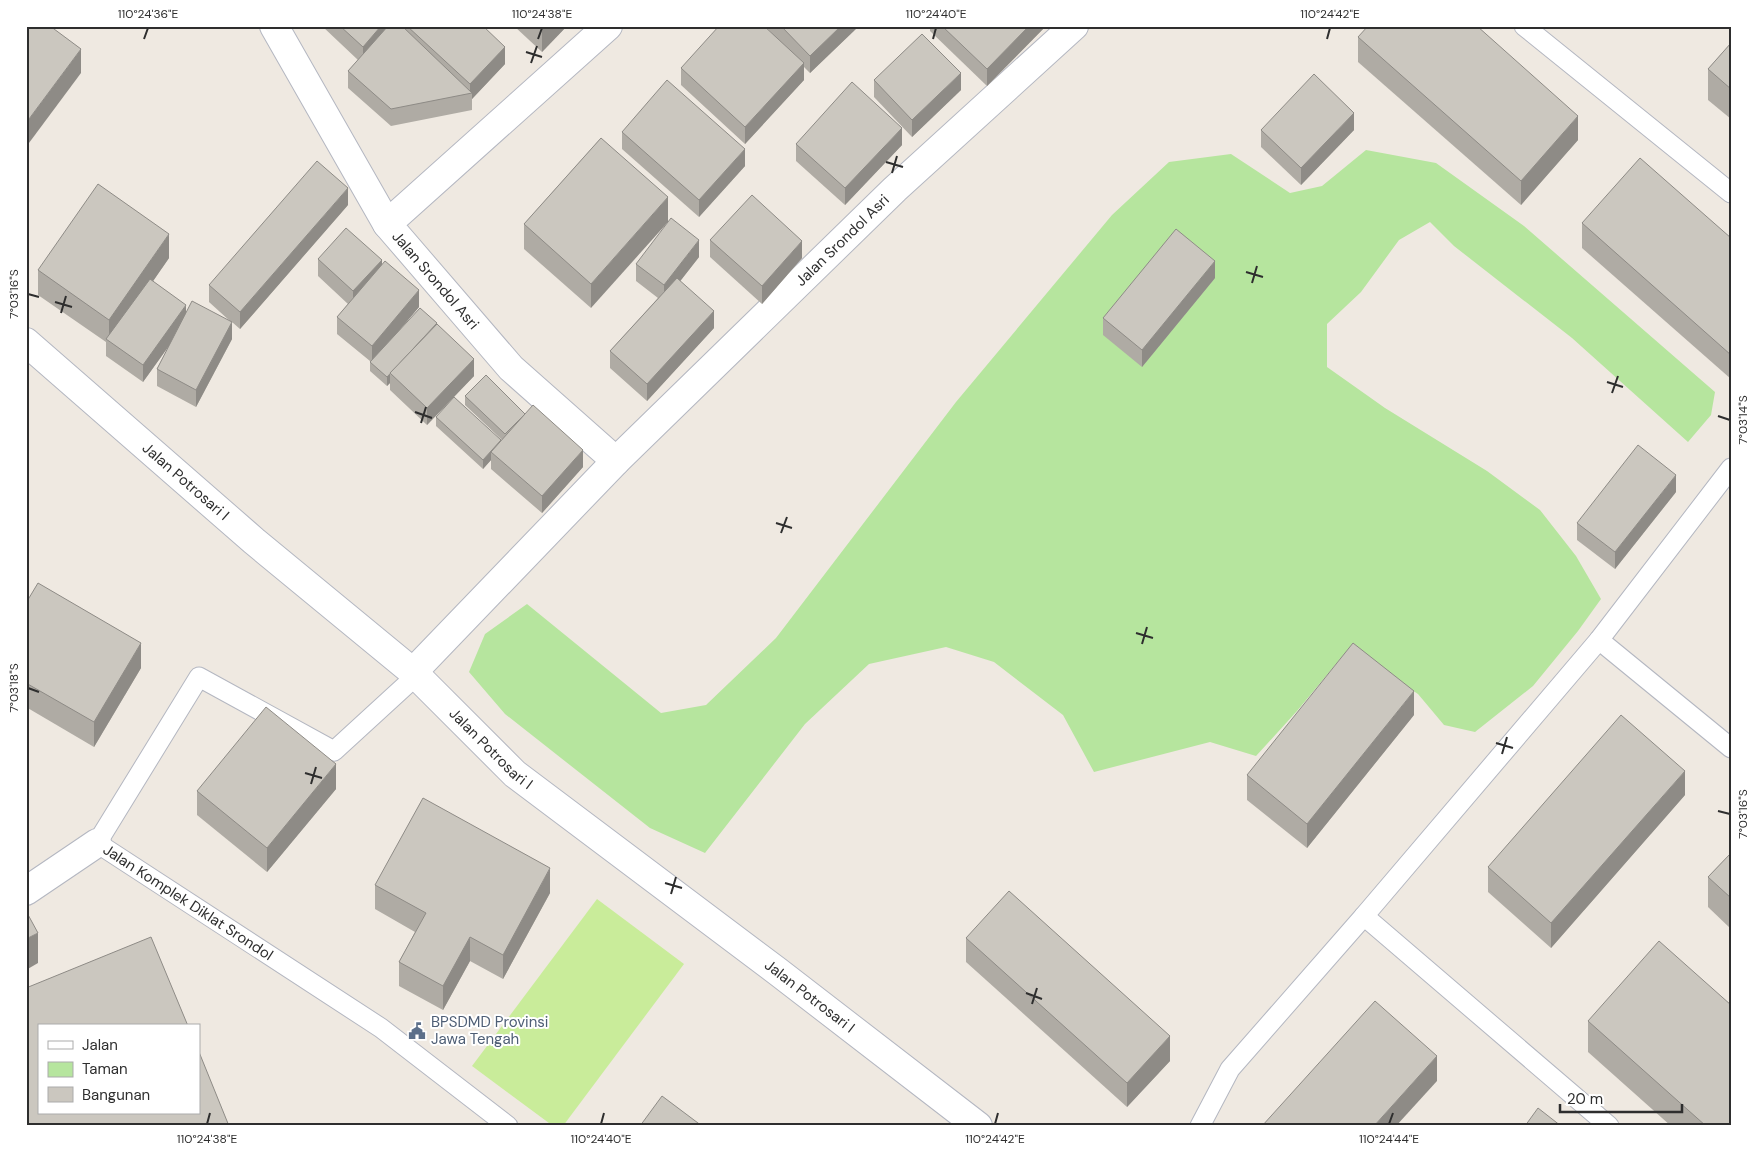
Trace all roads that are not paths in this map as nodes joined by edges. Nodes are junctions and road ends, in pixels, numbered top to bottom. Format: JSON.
{"nodes":[{"id":1,"x":274,"y":26,"type":"edge"},
{"id":2,"x":608,"y":26,"type":"edge"},
{"id":3,"x":1074,"y":26,"type":"edge"},
{"id":4,"x":1524,"y":26,"type":"edge"},
{"id":5,"x":1731,"y":192,"type":"edge"},
{"id":6,"x":387,"y":224,"type":"junction"},
{"id":7,"x":26,"y":342,"type":"edge"},
{"id":8,"x":616,"y":461,"type":"junction"},
{"id":9,"x":1731,"y":468,"type":"edge"},
{"id":10,"x":1599,"y":640,"type":"junction"},
{"id":11,"x":415,"y":674,"type":"junction"},
{"id":12,"x":1731,"y":748,"type":"edge"},
{"id":13,"x":97,"y":843,"type":"junction"},
{"id":14,"x":26,"y":891,"type":"edge"},
{"id":15,"x":1364,"y":916,"type":"junction"},
{"id":16,"x":508,"y":1126,"type":"edge"},
{"id":17,"x":978,"y":1126,"type":"edge"},
{"id":18,"x":1200,"y":1126,"type":"edge"},
{"id":19,"x":1609,"y":1126,"type":"edge"}],
"edges":[{"from":1,"to":6,"type":"street","name":"Jalan Srondol Asri"},
{"from":2,"to":6,"type":"street","name":"Jalan Srondol Asri"},
{"from":3,"to":8,"type":"street","name":"Jalan Srondol Asri"},
{"from":4,"to":5,"type":"lane"},
{"from":6,"to":8,"type":"street","name":"Jalan Srondol Asri"},
{"from":7,"to":11,"type":"street","name":"Jalan Potrosari I"},
{"from":8,"to":11,"type":"street","name":"Jalan Srondol Asri"},
{"from":9,"to":10,"type":"lane"},
{"from":10,"to":12,"type":"lane"},
{"from":10,"to":15,"type":"lane"},
{"from":11,"to":13,"type":"lane","name":"Jalan Komplek Diklat Srondol"},
{"from":11,"to":17,"type":"street","name":"Jalan Potrosari I"},
{"from":13,"to":14,"type":"street"},
{"from":13,"to":16,"type":"lane","name":"Jalan Komplek Diklat Srondol"},
{"from":15,"to":18,"type":"lane"},
{"from":15,"to":19,"type":"lane"}]}
